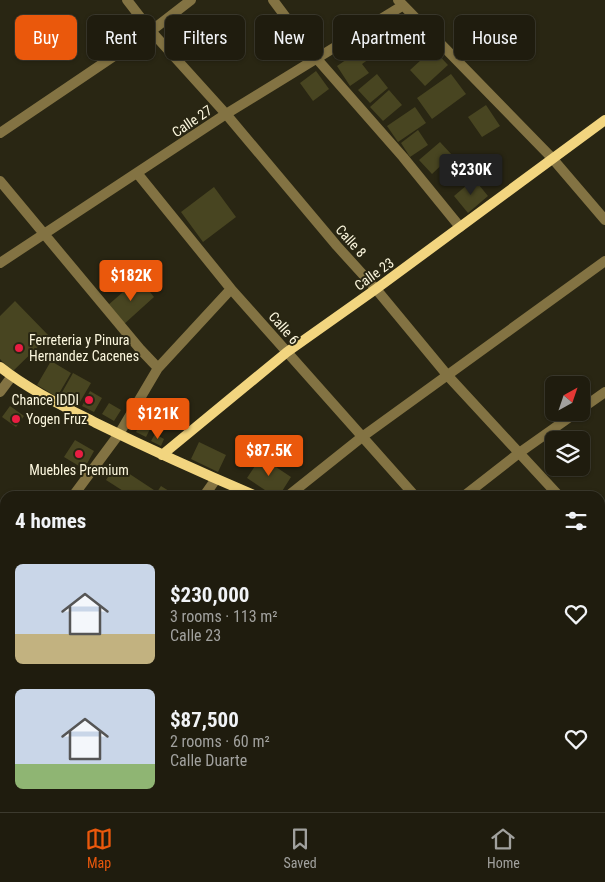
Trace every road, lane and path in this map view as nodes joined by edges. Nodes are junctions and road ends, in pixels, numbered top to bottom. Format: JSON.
{"nodes":[{"id":1,"x":127,"y":0,"type":"edge"},
{"id":2,"x":191,"y":0,"type":"edge"},
{"id":3,"x":273,"y":0,"type":"edge"},
{"id":4,"x":400,"y":3,"type":"edge"},
{"id":5,"x":139,"y":15,"type":"edge"},
{"id":6,"x":284,"y":15,"type":"edge"},
{"id":7,"x":155,"y":28,"type":"edge"},
{"id":8,"x":155,"y":35,"type":"edge"},
{"id":9,"x":323,"y":55,"type":"edge"},
{"id":10,"x":108,"y":60,"type":"edge"},
{"id":11,"x":315,"y":60,"type":"edge"},
{"id":12,"x":318,"y":60,"type":"edge"},
{"id":13,"x":226,"y":114,"type":"junction"},
{"id":14,"x":605,"y":120,"type":"edge"},
{"id":15,"x":0,"y":133,"type":"edge"},
{"id":16,"x":552,"y":158,"type":"junction"},
{"id":17,"x":136,"y":173,"type":"junction"},
{"id":18,"x":0,"y":181,"type":"edge"},
{"id":19,"x":605,"y":220,"type":"edge"},
{"id":20,"x":460,"y":227,"type":"junction"},
{"id":21,"x":43,"y":234,"type":"junction"},
{"id":22,"x":605,"y":261,"type":"edge"},
{"id":23,"x":0,"y":264,"type":"edge"},
{"id":24,"x":231,"y":289,"type":"junction"},
{"id":25,"x":376,"y":289,"type":"junction"},
{"id":26,"x":287,"y":352,"type":"junction"},
{"id":27,"x":0,"y":367,"type":"edge"},
{"id":28,"x":158,"y":368,"type":"junction"},
{"id":29,"x":12,"y":376,"type":"junction"},
{"id":30,"x":448,"y":376,"type":"junction"},
{"id":31,"x":0,"y":392,"type":"edge"},
{"id":32,"x":605,"y":392,"type":"edge"},
{"id":33,"x":590,"y":403,"type":"edge"},
{"id":34,"x":564,"y":421,"type":"edge"},
{"id":35,"x":119,"y":434,"type":"junction"},
{"id":36,"x":362,"y":437,"type":"junction"},
{"id":37,"x":519,"y":453,"type":"junction"},
{"id":38,"x":162,"y":455,"type":"junction"},
{"id":39,"x":216,"y":479,"type":"junction"},
{"id":40,"x":77,"y":491,"type":"edge"},
{"id":41,"x":208,"y":491,"type":"edge"},
{"id":42,"x":244,"y":491,"type":"edge"},
{"id":43,"x":294,"y":491,"type":"edge"},
{"id":44,"x":411,"y":491,"type":"edge"},
{"id":45,"x":470,"y":491,"type":"edge"},
{"id":46,"x":554,"y":491,"type":"edge"}],
"edges":[{"from":1,"to":5,"type":"street","name":"Calle 8"},
{"from":2,"to":7,"type":"street"},
{"from":3,"to":6,"type":"street"},
{"from":4,"to":9,"type":"street","name":"Calle 27"},
{"from":4,"to":16,"type":"street"},
{"from":8,"to":13,"type":"street","name":"Calle 8"},
{"from":10,"to":15,"type":"street"},
{"from":11,"to":13,"type":"street","name":"Calle 27"},
{"from":12,"to":20,"type":"street"},
{"from":13,"to":17,"type":"street","name":"Calle 27"},
{"from":13,"to":25,"type":"street","name":"Calle 8"},
{"from":14,"to":16,"type":"street","name":"Calle 23"},
{"from":16,"to":19,"type":"street"},
{"from":16,"to":20,"type":"street","name":"Calle 23"},
{"from":17,"to":21,"type":"street","name":"Calle 27"},
{"from":17,"to":24,"type":"street","name":"Calle 6"},
{"from":18,"to":21,"type":"street"},
{"from":20,"to":25,"type":"street","name":"Calle 23"},
{"from":21,"to":23,"type":"street","name":"Calle 27"},
{"from":21,"to":28,"type":"street"},
{"from":22,"to":30,"type":"street"},
{"from":24,"to":26,"type":"street","name":"Calle 6"},
{"from":24,"to":28,"type":"street"},
{"from":25,"to":26,"type":"street","name":"Calle 23"},
{"from":25,"to":30,"type":"street","name":"Calle 8"},
{"from":26,"to":36,"type":"street","name":"Calle 6"},
{"from":26,"to":38,"type":"street","name":"Calle 23"},
{"from":27,"to":29,"type":"street"},
{"from":28,"to":35,"type":"street"},
{"from":29,"to":31,"type":"street"},
{"from":29,"to":35,"type":"street"},
{"from":30,"to":36,"type":"street"},
{"from":30,"to":37,"type":"street","name":"Calle 8"},
{"from":32,"to":33,"type":"street"},
{"from":34,"to":37,"type":"street"},
{"from":35,"to":38,"type":"street"},
{"from":35,"to":40,"type":"street"},
{"from":36,"to":43,"type":"street"},
{"from":36,"to":44,"type":"street","name":"Calle 6"},
{"from":37,"to":45,"type":"street"},
{"from":37,"to":46,"type":"street","name":"Calle 8"},
{"from":38,"to":39,"type":"street"},
{"from":39,"to":41,"type":"street"},
{"from":39,"to":42,"type":"street"}]}
